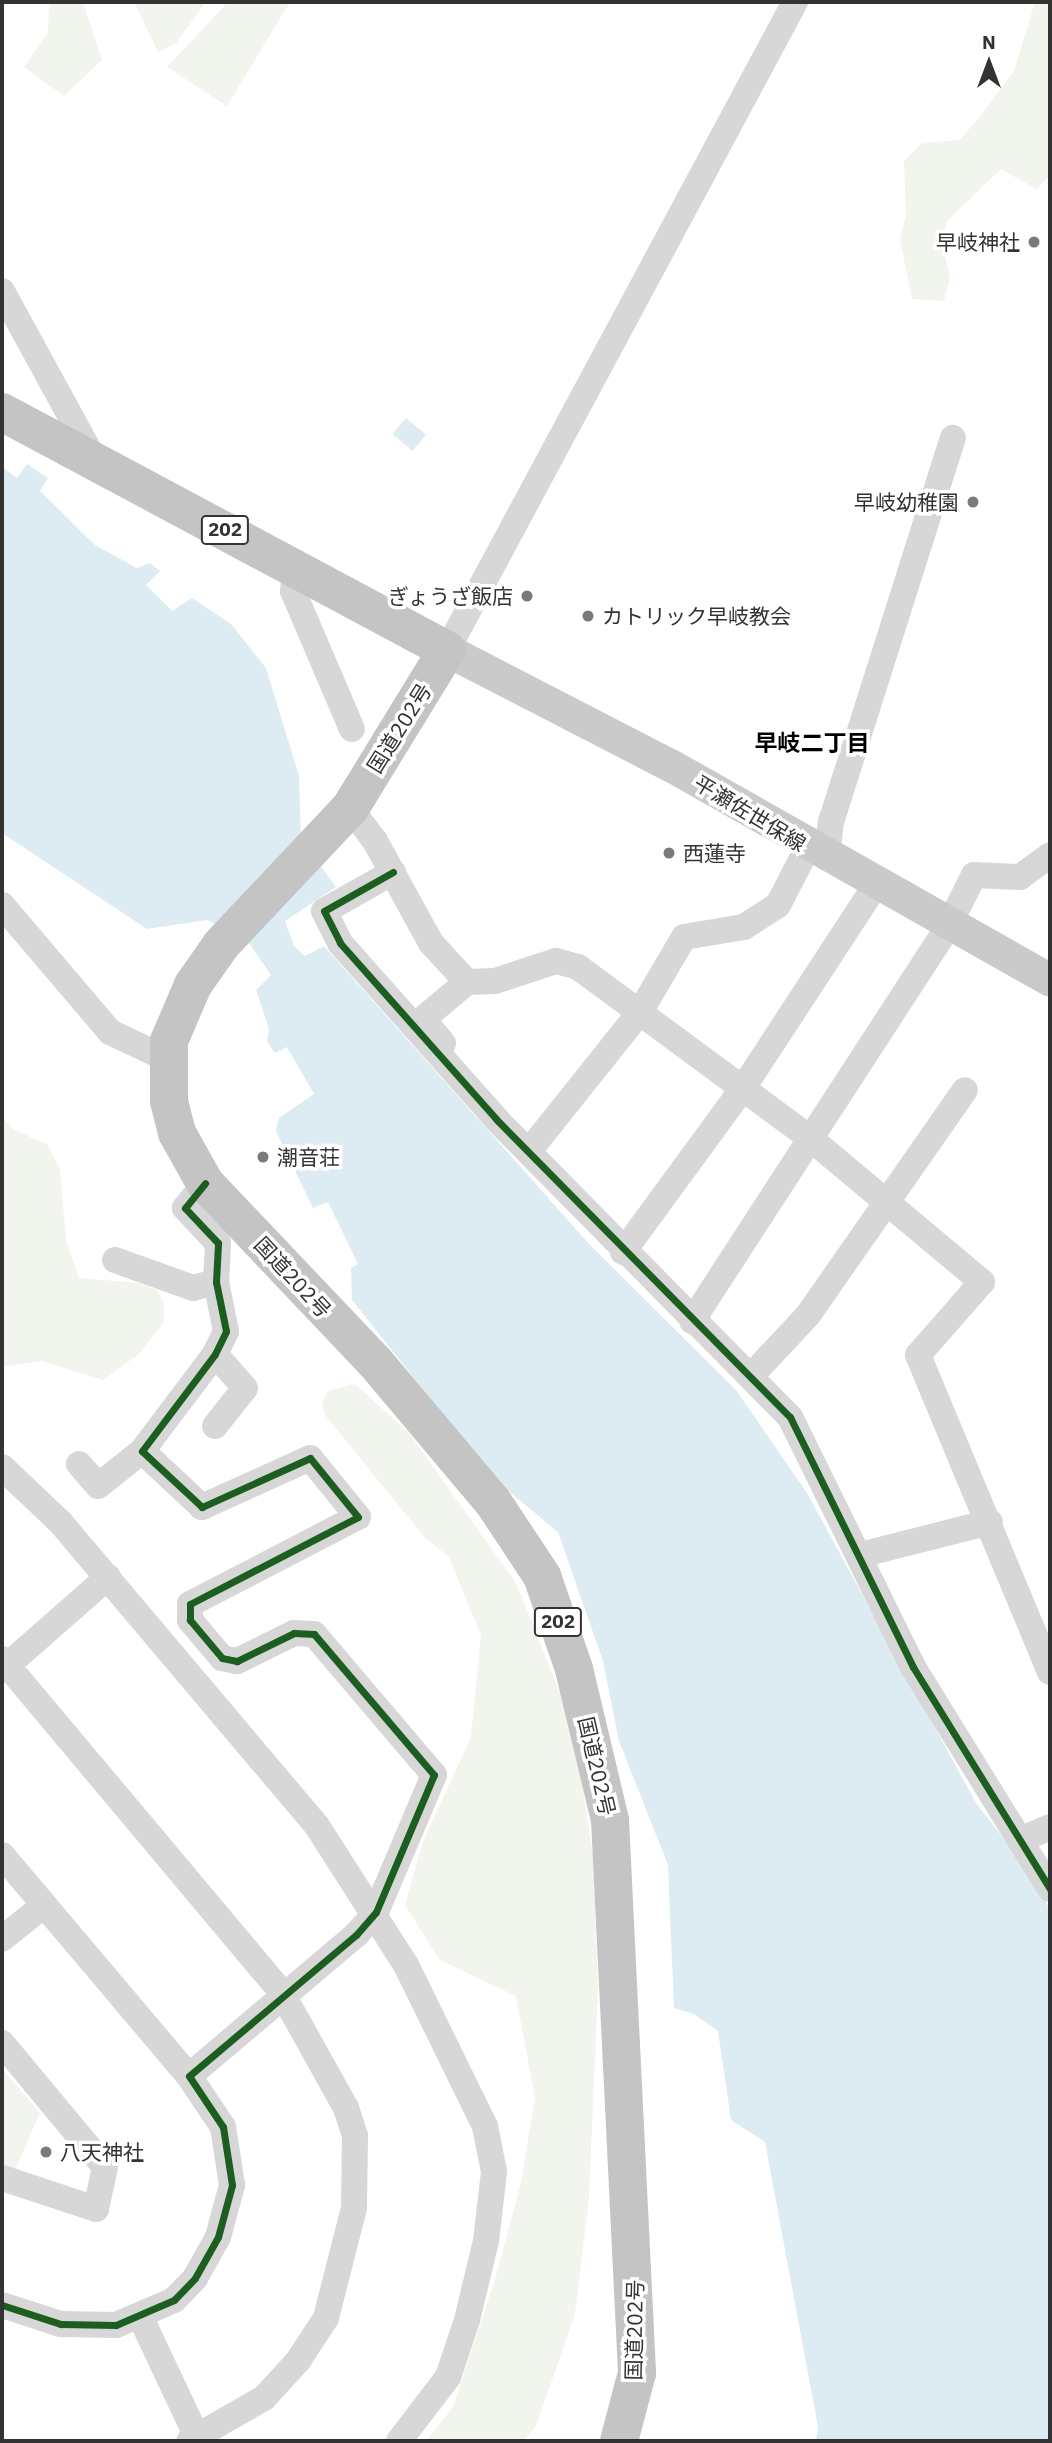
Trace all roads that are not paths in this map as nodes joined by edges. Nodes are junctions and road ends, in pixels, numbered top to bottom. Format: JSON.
{"nodes":[{"id":1,"x":795,"y":2,"type":"edge"},
{"id":2,"x":2,"y":291,"type":"edge"},
{"id":3,"x":2,"y":412,"type":"edge"},
{"id":4,"x":953,"y":438,"type":"dead end"},
{"id":5,"x":97,"y":464,"type":"junction"},
{"id":6,"x":295,"y":569,"type":"junction"},
{"id":7,"x":447,"y":650,"type":"junction"},
{"id":8,"x":352,"y":729,"type":"dead end"},
{"id":9,"x":350,"y":808,"type":"junction"},
{"id":10,"x":818,"y":853,"type":"junction"},
{"id":11,"x":1050,"y":855,"type":"edge"},
{"id":12,"x":393,"y":872,"type":"junction"},
{"id":13,"x":877,"y":883,"type":"junction"},
{"id":14,"x":2,"y":905,"type":"edge"},
{"id":15,"x":949,"y":925,"type":"junction"},
{"id":16,"x":1050,"y":980,"type":"edge"},
{"id":17,"x":467,"y":982,"type":"junction"},
{"id":18,"x":640,"y":1012,"type":"junction"},
{"id":19,"x":167,"y":1059,"type":"junction"},
{"id":20,"x":743,"y":1088,"type":"junction"},
{"id":21,"x":965,"y":1090,"type":"dead end"},
{"id":22,"x":811,"y":1139,"type":"junction"},
{"id":23,"x":529,"y":1151,"type":"junction"},
{"id":24,"x":205,"y":1184,"type":"junction"},
{"id":25,"x":886,"y":1201,"type":"junction"},
{"id":26,"x":624,"y":1252,"type":"junction"},
{"id":27,"x":115,"y":1260,"type":"dead end"},
{"id":28,"x":216,"y":1282,"type":"junction"},
{"id":29,"x":692,"y":1321,"type":"junction"},
{"id":30,"x":215,"y":1354,"type":"junction"},
{"id":31,"x":752,"y":1376,"type":"junction"},
{"id":32,"x":215,"y":1426,"type":"dead end"},
{"id":33,"x":142,"y":1451,"type":"junction"},
{"id":34,"x":79,"y":1464,"type":"dead end"},
{"id":35,"x":2,"y":1467,"type":"edge"},
{"id":36,"x":990,"y":1522,"type":"junction"},
{"id":37,"x":860,"y":1555,"type":"junction"},
{"id":38,"x":108,"y":1577,"type":"junction"},
{"id":39,"x":4,"y":1665,"type":"edge"},
{"id":40,"x":1050,"y":1672,"type":"edge"},
{"id":41,"x":1050,"y":1827,"type":"edge"},
{"id":42,"x":1022,"y":1839,"type":"junction"},
{"id":43,"x":2,"y":1855,"type":"edge"},
{"id":44,"x":1050,"y":1889,"type":"edge"},
{"id":45,"x":44,"y":1905,"type":"junction"},
{"id":46,"x":376,"y":1912,"type":"junction"},
{"id":47,"x":2,"y":1939,"type":"edge"},
{"id":48,"x":282,"y":1993,"type":"junction"},
{"id":49,"x":2,"y":2043,"type":"edge"},
{"id":50,"x":189,"y":2076,"type":"junction"},
{"id":51,"x":2,"y":2178,"type":"edge"},
{"id":52,"x":2,"y":2305,"type":"edge"},
{"id":53,"x":140,"y":2316,"type":"junction"},
{"id":54,"x":193,"y":2440,"type":"edge"},
{"id":55,"x":399,"y":2441,"type":"edge"},
{"id":56,"x":619,"y":2441,"type":"edge"}],
"edges":[{"from":1,"to":7,"type":"street"},
{"from":2,"to":5,"type":"street"},
{"from":3,"to":5,"type":"highway","number":"202"},
{"from":4,"to":10,"type":"street"},
{"from":5,"to":6,"type":"highway","number":"202"},
{"from":6,"to":7,"type":"highway","number":"202"},
{"from":6,"to":8,"type":"street"},
{"from":7,"to":9,"type":"highway","name":"国道202号","number":"202"},
{"from":7,"to":10,"type":"main road","name":"平瀬佐世保線"},
{"from":9,"to":12,"type":"street"},
{"from":9,"to":19,"type":"highway","name":"国道202号","number":"202"},
{"from":10,"to":13,"type":"main road","name":"平瀬佐世保線"},
{"from":10,"to":18,"type":"street"},
{"from":11,"to":15,"type":"street"},
{"from":12,"to":17,"type":"street"},
{"from":12,"to":23,"type":"street"},
{"from":13,"to":15,"type":"main road","name":"平瀬佐世保線"},
{"from":13,"to":20,"type":"street"},
{"from":14,"to":19,"type":"street"},
{"from":15,"to":16,"type":"main road","name":"平瀬佐世保線"},
{"from":15,"to":22,"type":"street"},
{"from":17,"to":18,"type":"street"},
{"from":17,"to":23,"type":"street"},
{"from":18,"to":20,"type":"street"},
{"from":18,"to":23,"type":"street"},
{"from":19,"to":24,"type":"highway","name":"国道202号","number":"202"},
{"from":20,"to":22,"type":"street"},
{"from":20,"to":26,"type":"street"},
{"from":21,"to":25,"type":"street"},
{"from":22,"to":25,"type":"street"},
{"from":22,"to":29,"type":"street"},
{"from":23,"to":26,"type":"street"},
{"from":24,"to":28,"type":"street"},
{"from":24,"to":56,"type":"highway","name":"国道202号","number":"202"},
{"from":25,"to":31,"type":"street"},
{"from":25,"to":36,"type":"street"},
{"from":26,"to":29,"type":"street"},
{"from":27,"to":28,"type":"street"},
{"from":28,"to":30,"type":"street"},
{"from":29,"to":31,"type":"street"},
{"from":30,"to":32,"type":"street"},
{"from":30,"to":33,"type":"street"},
{"from":31,"to":37,"type":"street"},
{"from":33,"to":34,"type":"street"},
{"from":33,"to":46,"type":"street"},
{"from":35,"to":38,"type":"street"},
{"from":36,"to":37,"type":"street"},
{"from":36,"to":40,"type":"street"},
{"from":37,"to":42,"type":"street"},
{"from":38,"to":39,"type":"street"},
{"from":38,"to":46,"type":"street"},
{"from":39,"to":48,"type":"street"},
{"from":41,"to":42,"type":"street"},
{"from":42,"to":44,"type":"street"},
{"from":43,"to":45,"type":"street"},
{"from":45,"to":47,"type":"street"},
{"from":45,"to":50,"type":"street"},
{"from":46,"to":48,"type":"street"},
{"from":46,"to":55,"type":"street"},
{"from":48,"to":50,"type":"street"},
{"from":48,"to":54,"type":"street"},
{"from":49,"to":51,"type":"street"},
{"from":50,"to":53,"type":"street"},
{"from":52,"to":53,"type":"street"},
{"from":53,"to":54,"type":"street"}]}
